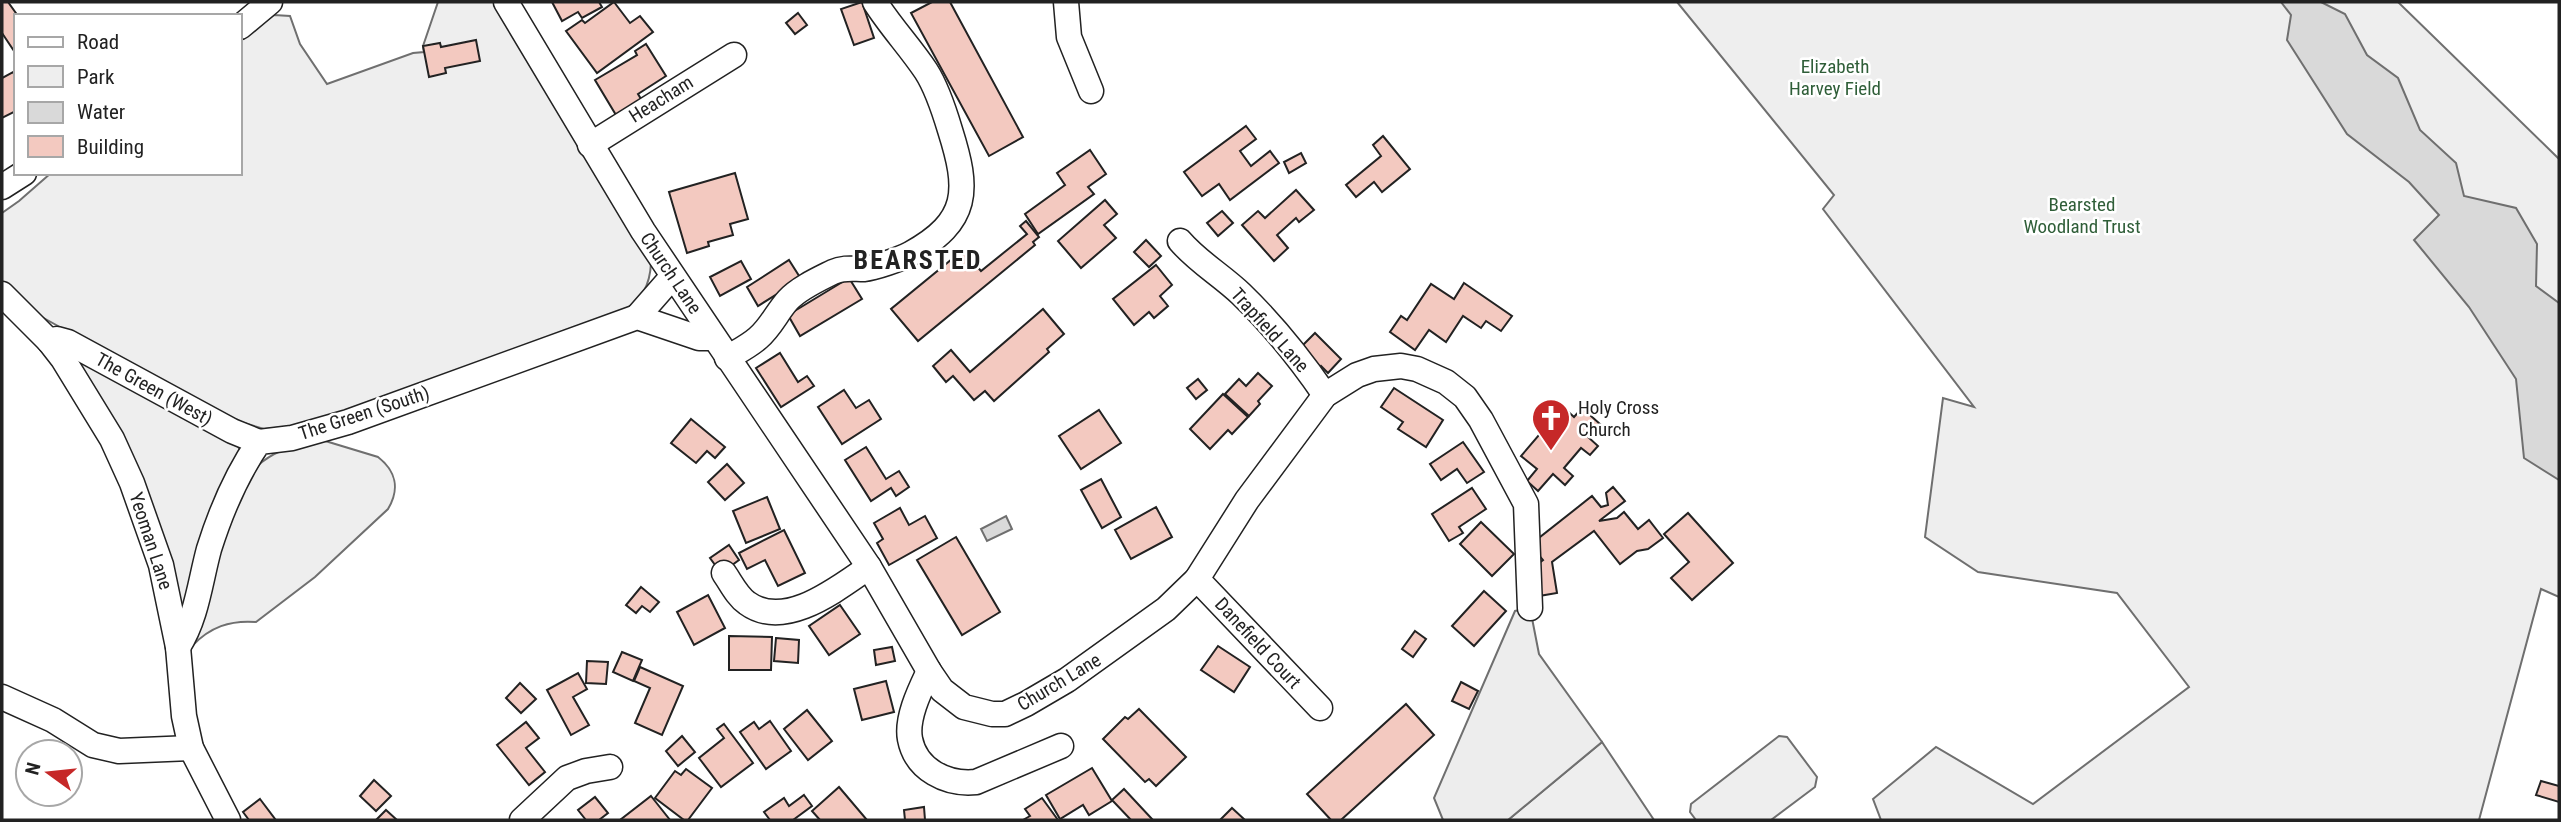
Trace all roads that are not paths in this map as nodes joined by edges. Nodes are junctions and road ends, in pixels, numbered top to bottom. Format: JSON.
{"nodes":[{"id":1,"x":270,"y":2,"type":"edge"},
{"id":2,"x":506,"y":2,"type":"edge"},
{"id":3,"x":875,"y":2,"type":"edge"},
{"id":4,"x":1066,"y":2,"type":"edge"},
{"id":5,"x":242,"y":25,"type":"edge"},
{"id":6,"x":734,"y":55,"type":"dead end"},
{"id":7,"x":1091,"y":91,"type":"dead end"},
{"id":8,"x":590,"y":145,"type":"junction"},
{"id":9,"x":21,"y":175,"type":"edge"},
{"id":10,"x":2,"y":187,"type":"edge"},
{"id":11,"x":1180,"y":241,"type":"dead end"},
{"id":12,"x":673,"y":276,"type":"junction"},
{"id":13,"x":2,"y":295,"type":"edge"},
{"id":14,"x":636,"y":317,"type":"junction"},
{"id":15,"x":49,"y":341,"type":"junction"},
{"id":16,"x":721,"y":348,"type":"junction"},
{"id":17,"x":1325,"y":395,"type":"junction"},
{"id":18,"x":259,"y":442,"type":"junction"},
{"id":19,"x":869,"y":567,"type":"junction"},
{"id":20,"x":724,"y":573,"type":"dead end"},
{"id":21,"x":1197,"y":579,"type":"junction"},
{"id":22,"x":1530,"y":608,"type":"dead end"},
{"id":23,"x":178,"y":647,"type":"junction"},
{"id":24,"x":929,"y":671,"type":"junction"},
{"id":25,"x":2,"y":697,"type":"edge"},
{"id":26,"x":1320,"y":708,"type":"dead end"},
{"id":27,"x":1061,"y":746,"type":"dead end"},
{"id":28,"x":191,"y":748,"type":"junction"},
{"id":29,"x":610,"y":767,"type":"dead end"},
{"id":30,"x":228,"y":820,"type":"edge"},
{"id":31,"x":522,"y":820,"type":"edge"}],
"edges":[{"from":1,"to":5,"type":"street"},
{"from":2,"to":8,"type":"street","name":"Church Lane"},
{"from":3,"to":16,"type":"street"},
{"from":4,"to":7,"type":"street"},
{"from":6,"to":8,"type":"street","name":"Heacham"},
{"from":8,"to":12,"type":"street","name":"Church Lane"},
{"from":9,"to":10,"type":"street"},
{"from":11,"to":17,"type":"street","name":"Trapfield Lane"},
{"from":12,"to":14,"type":"street","name":"The Green (South)"},
{"from":12,"to":16,"type":"street","name":"Church Lane"},
{"from":13,"to":15,"type":"street","name":"Yeoman Lane"},
{"from":14,"to":16,"type":"street"},
{"from":14,"to":18,"type":"street","name":"The Green (South)"},
{"from":15,"to":18,"type":"street","name":"The Green (West)"},
{"from":15,"to":23,"type":"street","name":"Yeoman Lane"},
{"from":16,"to":19,"type":"street","name":"Church Lane"},
{"from":17,"to":21,"type":"street","name":"Church Lane"},
{"from":17,"to":22,"type":"street","name":"Church Lane"},
{"from":18,"to":23,"type":"street"},
{"from":19,"to":20,"type":"street"},
{"from":19,"to":24,"type":"street","name":"Church Lane"},
{"from":21,"to":24,"type":"street","name":"Church Lane"},
{"from":21,"to":26,"type":"street","name":"Danefield Court"},
{"from":23,"to":28,"type":"street","name":"Yeoman Lane"},
{"from":24,"to":27,"type":"street"},
{"from":25,"to":28,"type":"street"},
{"from":28,"to":30,"type":"street","name":"Yeoman Lane"},
{"from":29,"to":31,"type":"street"}]}
